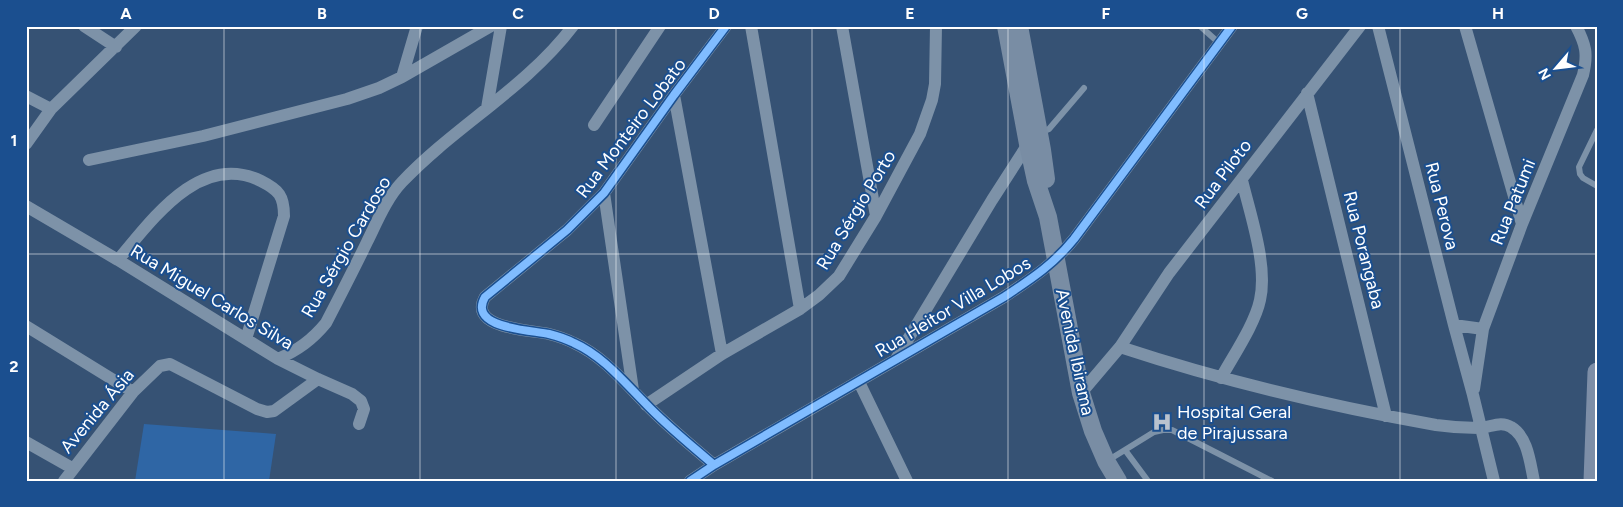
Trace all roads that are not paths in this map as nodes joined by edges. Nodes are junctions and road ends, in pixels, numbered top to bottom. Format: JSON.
{"nodes":[{"id":1,"x":84,"y":26,"type":"edge"},
{"id":2,"x":136,"y":26,"type":"edge"},
{"id":3,"x":417,"y":26,"type":"edge"},
{"id":4,"x":491,"y":26,"type":"edge"},
{"id":5,"x":501,"y":26,"type":"edge"},
{"id":6,"x":573,"y":26,"type":"edge"},
{"id":7,"x":660,"y":26,"type":"edge"},
{"id":8,"x":726,"y":26,"type":"edge"},
{"id":9,"x":751,"y":26,"type":"edge"},
{"id":10,"x":842,"y":26,"type":"edge"},
{"id":11,"x":936,"y":26,"type":"edge"},
{"id":12,"x":1006,"y":26,"type":"edge"},
{"id":13,"x":1019,"y":26,"type":"edge"},
{"id":14,"x":1200,"y":26,"type":"edge"},
{"id":15,"x":1232,"y":26,"type":"edge"},
{"id":16,"x":1360,"y":26,"type":"edge"},
{"id":17,"x":1378,"y":26,"type":"edge"},
{"id":18,"x":1465,"y":26,"type":"edge"},
{"id":19,"x":1576,"y":26,"type":"edge"},
{"id":20,"x":1220,"y":44,"type":"junction"},
{"id":21,"x":116,"y":46,"type":"junction"},
{"id":22,"x":402,"y":77,"type":"junction"},
{"id":23,"x":1084,"y":88,"type":"dead end"},
{"id":24,"x":1307,"y":93,"type":"junction"},
{"id":25,"x":26,"y":96,"type":"edge"},
{"id":26,"x":674,"y":96,"type":"junction"},
{"id":27,"x":487,"y":108,"type":"junction"},
{"id":28,"x":51,"y":109,"type":"junction"},
{"id":29,"x":594,"y":125,"type":"dead end"},
{"id":30,"x":1597,"y":130,"type":"edge"},
{"id":31,"x":1033,"y":138,"type":"junction"},
{"id":32,"x":26,"y":144,"type":"edge"},
{"id":33,"x":89,"y":160,"type":"dead end"},
{"id":34,"x":1242,"y":180,"type":"junction"},
{"id":35,"x":1597,"y":186,"type":"edge"},
{"id":36,"x":604,"y":193,"type":"junction"},
{"id":37,"x":26,"y":206,"type":"edge"},
{"id":38,"x":876,"y":216,"type":"junction"},
{"id":39,"x":1522,"y":224,"type":"junction"},
{"id":40,"x":118,"y":260,"type":"junction"},
{"id":41,"x":1056,"y":260,"type":"junction"},
{"id":42,"x":800,"y":308,"type":"junction"},
{"id":43,"x":1454,"y":325,"type":"junction"},
{"id":44,"x":26,"y":326,"type":"edge"},
{"id":45,"x":1483,"y":329,"type":"junction"},
{"id":46,"x":246,"y":339,"type":"junction"},
{"id":47,"x":1120,"y":347,"type":"junction"},
{"id":48,"x":722,"y":354,"type":"junction"},
{"id":49,"x":278,"y":358,"type":"junction"},
{"id":50,"x":896,"y":359,"type":"junction"},
{"id":51,"x":1597,"y":372,"type":"edge"},
{"id":52,"x":1221,"y":378,"type":"junction"},
{"id":53,"x":318,"y":379,"type":"junction"},
{"id":54,"x":859,"y":382,"type":"junction"},
{"id":55,"x":633,"y":390,"type":"junction"},
{"id":56,"x":133,"y":392,"type":"junction"},
{"id":57,"x":1081,"y":393,"type":"junction"},
{"id":58,"x":1474,"y":394,"type":"junction"},
{"id":59,"x":646,"y":405,"type":"junction"},
{"id":60,"x":1386,"y":416,"type":"junction"},
{"id":61,"x":359,"y":424,"type":"dead end"},
{"id":62,"x":1480,"y":428,"type":"junction"},
{"id":63,"x":26,"y":442,"type":"edge"},
{"id":64,"x":1125,"y":450,"type":"junction"},
{"id":65,"x":1106,"y":461,"type":"junction"},
{"id":66,"x":714,"y":465,"type":"junction"},
{"id":67,"x":72,"y":468,"type":"junction"},
{"id":68,"x":64,"y":481,"type":"edge"},
{"id":69,"x":690,"y":481,"type":"edge"},
{"id":70,"x":907,"y":481,"type":"edge"},
{"id":71,"x":1118,"y":481,"type":"edge"},
{"id":72,"x":1148,"y":481,"type":"edge"},
{"id":73,"x":1272,"y":481,"type":"edge"},
{"id":74,"x":1494,"y":481,"type":"edge"},
{"id":75,"x":1534,"y":481,"type":"edge"},
{"id":76,"x":1593,"y":481,"type":"edge"}],
"edges":[{"from":1,"to":21,"type":"street"},
{"from":2,"to":21,"type":"street"},
{"from":3,"to":22,"type":"street"},
{"from":4,"to":22,"type":"street"},
{"from":5,"to":27,"type":"street"},
{"from":6,"to":27,"type":"street","name":"Rua Sérgio Cardoso"},
{"from":7,"to":29,"type":"street"},
{"from":8,"to":26,"type":"street","name":"Rua Monteiro Lobato"},
{"from":9,"to":42,"type":"street"},
{"from":10,"to":38,"type":"street"},
{"from":11,"to":38,"type":"street","name":"Rua Sérgio Porto"},
{"from":12,"to":31,"type":"main road","name":"Avenida Ibirama"},
{"from":13,"to":31,"type":"main road","name":"Avenida Ibirama"},
{"from":14,"to":20,"type":"lane"},
{"from":15,"to":20,"type":"street","name":"Rua Heitor Villa Lobos"},
{"from":16,"to":24,"type":"street","name":"Rua Piloto"},
{"from":17,"to":43,"type":"street","name":"Rua Perova"},
{"from":18,"to":39,"type":"street"},
{"from":19,"to":39,"type":"street","name":"Rua Patumi"},
{"from":20,"to":41,"type":"street","name":"Rua Heitor Villa Lobos"},
{"from":21,"to":28,"type":"street"},
{"from":22,"to":33,"type":"street"},
{"from":23,"to":31,"type":"lane"},
{"from":24,"to":34,"type":"street","name":"Rua Piloto"},
{"from":24,"to":60,"type":"street","name":"Rua Porangaba"},
{"from":25,"to":28,"type":"street"},
{"from":26,"to":36,"type":"street","name":"Rua Monteiro Lobato"},
{"from":26,"to":48,"type":"street"},
{"from":27,"to":49,"type":"street","name":"Rua Sérgio Cardoso"},
{"from":28,"to":32,"type":"street"},
{"from":30,"to":35,"type":"lane"},
{"from":31,"to":41,"type":"main road","name":"Avenida Ibirama"},
{"from":31,"to":50,"type":"street"},
{"from":34,"to":47,"type":"street","name":"Rua Piloto"},
{"from":34,"to":52,"type":"street"},
{"from":36,"to":55,"type":"street"},
{"from":36,"to":55,"type":"street","name":"Rua Monteiro Lobato"},
{"from":37,"to":40,"type":"street","name":"Rua Miguel Carlos Silva"},
{"from":38,"to":42,"type":"street","name":"Rua Sérgio Porto"},
{"from":39,"to":45,"type":"street","name":"Rua Patumi"},
{"from":40,"to":46,"type":"street","name":"Rua Miguel Carlos Silva"},
{"from":40,"to":46,"type":"street"},
{"from":41,"to":50,"type":"street","name":"Rua Heitor Villa Lobos"},
{"from":41,"to":57,"type":"main road","name":"Avenida Ibirama"},
{"from":42,"to":48,"type":"street","name":"Rua Sérgio Porto"},
{"from":43,"to":45,"type":"street"},
{"from":43,"to":58,"type":"street","name":"Rua Perova"},
{"from":44,"to":56,"type":"street"},
{"from":45,"to":58,"type":"street","name":"Rua Patumi"},
{"from":46,"to":49,"type":"street","name":"Rua Miguel Carlos Silva"},
{"from":47,"to":52,"type":"street"},
{"from":47,"to":57,"type":"street","name":"Rua Piloto"},
{"from":48,"to":59,"type":"street","name":"Rua Sérgio Porto"},
{"from":49,"to":53,"type":"street","name":"Rua Miguel Carlos Silva"},
{"from":50,"to":54,"type":"street","name":"Rua Heitor Villa Lobos"},
{"from":51,"to":76,"type":"main road"},
{"from":52,"to":60,"type":"street"},
{"from":53,"to":56,"type":"street","name":"Avenida Ásia"},
{"from":53,"to":61,"type":"street","name":"Rua Miguel Carlos Silva"},
{"from":54,"to":66,"type":"street","name":"Rua Heitor Villa Lobos"},
{"from":54,"to":70,"type":"street"},
{"from":55,"to":59,"type":"street","name":"Rua Monteiro Lobato"},
{"from":56,"to":67,"type":"street","name":"Avenida Ásia"},
{"from":57,"to":65,"type":"main road","name":"Avenida Ibirama"},
{"from":58,"to":62,"type":"street"},
{"from":59,"to":66,"type":"street","name":"Rua Monteiro Lobato"},
{"from":60,"to":62,"type":"street"},
{"from":62,"to":74,"type":"street"},
{"from":62,"to":75,"type":"street"},
{"from":63,"to":67,"type":"street"},
{"from":64,"to":65,"type":"lane"},
{"from":64,"to":72,"type":"lane"},
{"from":64,"to":73,"type":"lane"},
{"from":65,"to":71,"type":"main road","name":"Avenida Ibirama"},
{"from":66,"to":69,"type":"street","name":"Rua Heitor Villa Lobos"},
{"from":67,"to":68,"type":"street","name":"Avenida Ásia"}]}
